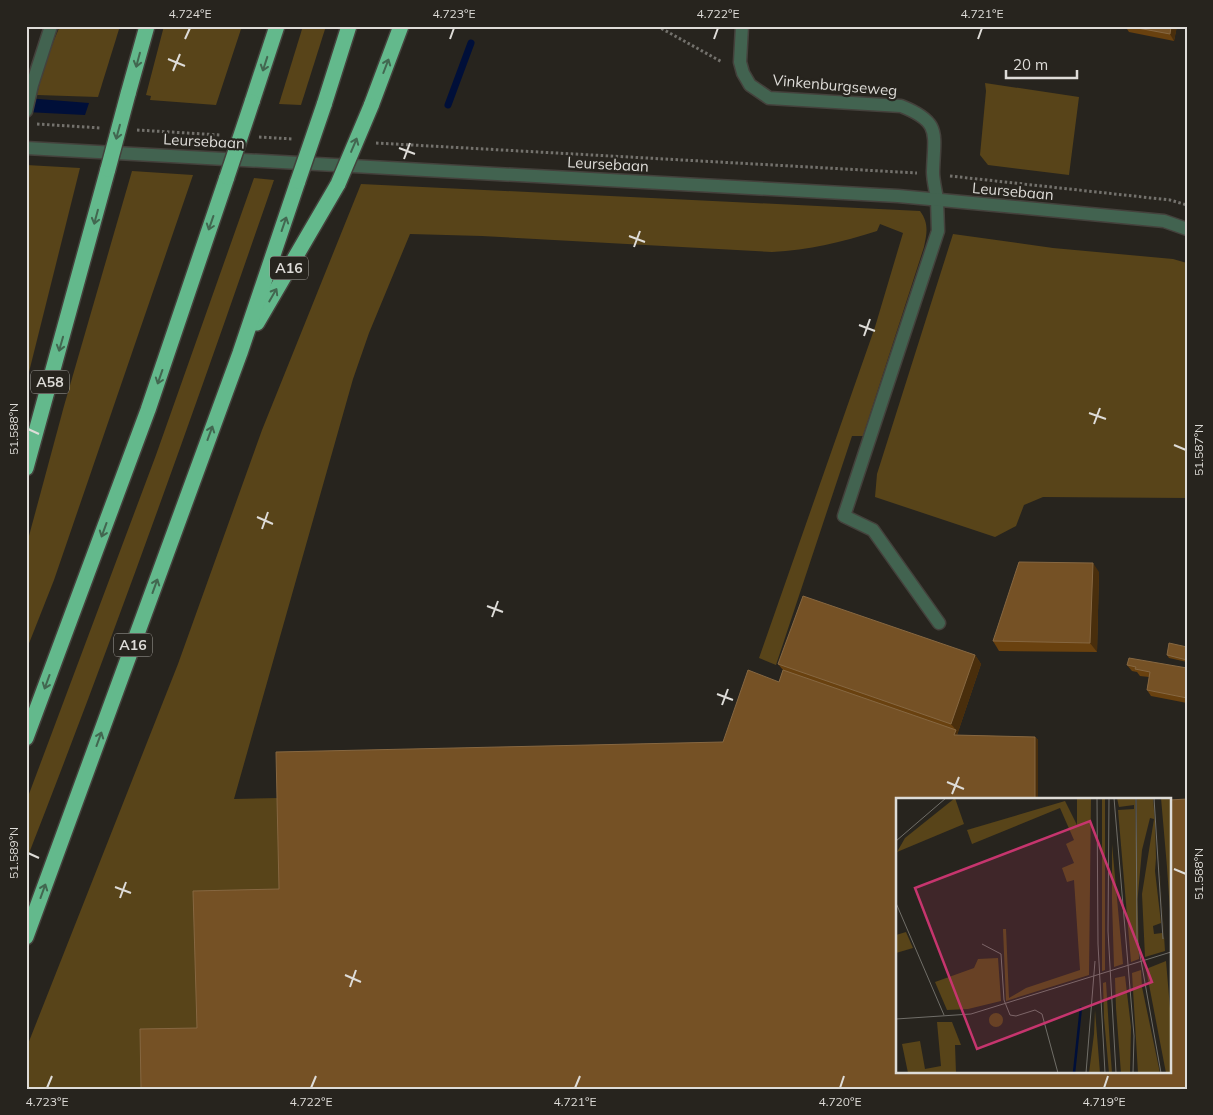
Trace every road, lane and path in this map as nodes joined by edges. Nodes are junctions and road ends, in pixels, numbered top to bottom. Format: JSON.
{"nodes":[{"id":1,"x":51,"y":26,"type":"edge"},
{"id":2,"x":147,"y":26,"type":"edge"},
{"id":3,"x":277,"y":26,"type":"edge"},
{"id":4,"x":349,"y":26,"type":"edge"},
{"id":5,"x":401,"y":26,"type":"edge"},
{"id":6,"x":657,"y":26,"type":"edge"},
{"id":7,"x":742,"y":26,"type":"edge"},
{"id":8,"x":743,"y":72,"type":"junction"},
{"id":9,"x":26,"y":111,"type":"edge"},
{"id":10,"x":26,"y":148,"type":"edge"},
{"id":11,"x":729,"y":163,"type":"dead end"},
{"id":12,"x":933,"y":174,"type":"junction"},
{"id":13,"x":937,"y":200,"type":"junction"},
{"id":14,"x":1187,"y":205,"type":"edge"},
{"id":15,"x":1187,"y":229,"type":"edge"},
{"id":16,"x":240,"y":353,"type":"junction"},
{"id":17,"x":26,"y":468,"type":"edge"},
{"id":18,"x":939,"y":623,"type":"dead end"},
{"id":19,"x":26,"y":738,"type":"edge"},
{"id":20,"x":26,"y":937,"type":"edge"}],
"edges":[{"from":1,"to":9,"type":"street"},
{"from":2,"to":17,"type":"highway","number":"A58","one_way":true,"bridge":true},
{"from":3,"to":19,"type":"highway","one_way":true,"bridge":true},
{"from":16,"to":4,"type":"highway","number":"A16","one_way":true,"bridge":true},
{"from":16,"to":5,"type":"highway","number":"A16","one_way":true,"bridge":true},
{"from":6,"to":8,"type":"path"},
{"from":7,"to":8,"type":"street"},
{"from":8,"to":12,"type":"street","name":"Vinkenburgseweg"},
{"from":10,"to":13,"type":"street","name":"Leursebaan"},
{"from":11,"to":12,"type":"path","name":"Leursebaan"},
{"from":12,"to":13,"type":"street","name":"Vinkenburgseweg"},
{"from":12,"to":14,"type":"path","name":"Leursebaan"},
{"from":13,"to":15,"type":"street","name":"Leursebaan"},
{"from":13,"to":18,"type":"street","name":"Vinkenburgseweg"},
{"from":20,"to":16,"type":"highway","number":"A16","one_way":true}]}
